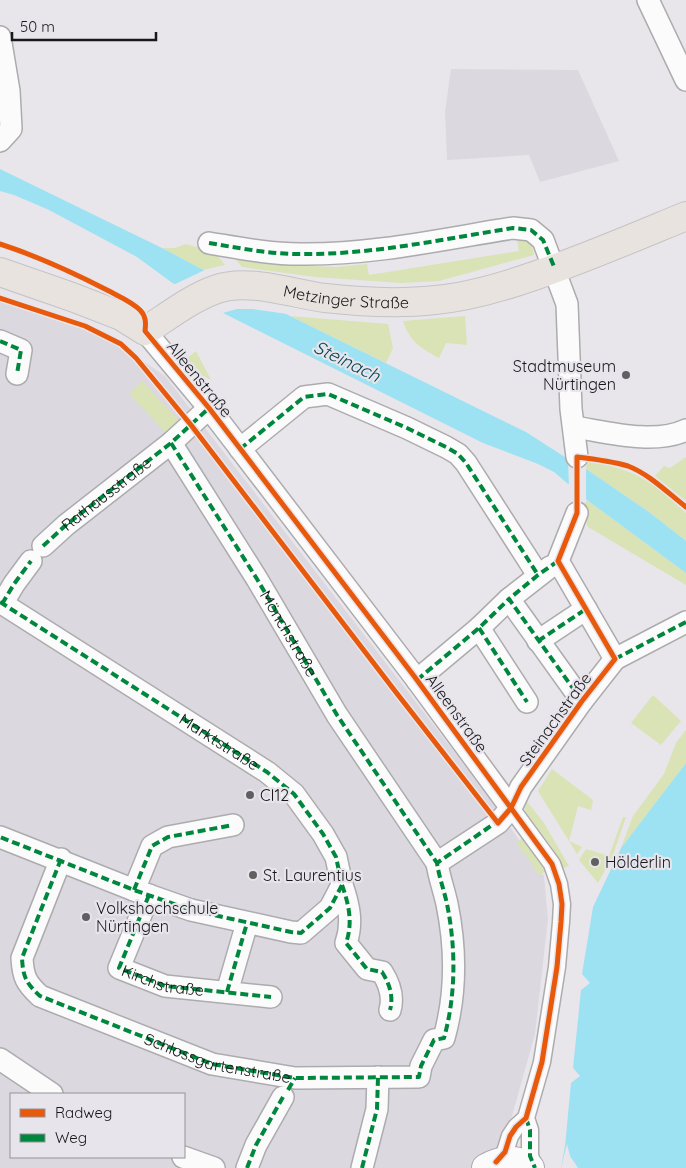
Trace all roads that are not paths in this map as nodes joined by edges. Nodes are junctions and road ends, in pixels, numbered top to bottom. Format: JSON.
{"nodes":[{"id":1,"x":648,"y":0,"type":"edge"},
{"id":2,"x":0,"y":37,"type":"edge"},
{"id":3,"x":686,"y":80,"type":"edge"},
{"id":4,"x":0,"y":140,"type":"edge"},
{"id":5,"x":686,"y":216,"type":"edge"},
{"id":6,"x":209,"y":243,"type":"dead end"},
{"id":7,"x":555,"y":269,"type":"junction"},
{"id":8,"x":0,"y":272,"type":"edge"},
{"id":9,"x":145,"y":331,"type":"junction"},
{"id":10,"x":0,"y":341,"type":"edge"},
{"id":11,"x":17,"y":374,"type":"dead end"},
{"id":12,"x":209,"y":408,"type":"junction"},
{"id":13,"x":574,"y":427,"type":"junction"},
{"id":14,"x":686,"y":430,"type":"edge"},
{"id":15,"x":171,"y":443,"type":"junction"},
{"id":16,"x":240,"y":449,"type":"junction"},
{"id":17,"x":577,"y":457,"type":"dead end"},
{"id":18,"x":577,"y":513,"type":"dead end"},
{"id":19,"x":558,"y":561,"type":"junction"},
{"id":20,"x":538,"y":575,"type":"junction"},
{"id":21,"x":509,"y":599,"type":"junction"},
{"id":22,"x":1,"y":603,"type":"edge"},
{"id":23,"x":586,"y":608,"type":"junction"},
{"id":24,"x":686,"y":622,"type":"edge"},
{"id":25,"x":479,"y":628,"type":"junction"},
{"id":26,"x":538,"y":641,"type":"junction"},
{"id":27,"x":615,"y":659,"type":"junction"},
{"id":28,"x":417,"y":680,"type":"junction"},
{"id":29,"x":582,"y":701,"type":"junction"},
{"id":30,"x":527,"y":702,"type":"dead end"},
{"id":31,"x":511,"y":808,"type":"junction"},
{"id":32,"x":233,"y":825,"type":"dead end"},
{"id":33,"x":0,"y":837,"type":"edge"},
{"id":34,"x":60,"y":860,"type":"junction"},
{"id":35,"x":436,"y":863,"type":"junction"},
{"id":36,"x":342,"y":885,"type":"junction"},
{"id":37,"x":142,"y":893,"type":"junction"},
{"id":38,"x":248,"y":923,"type":"junction"},
{"id":39,"x":227,"y":992,"type":"junction"},
{"id":40,"x":271,"y":997,"type":"dead end"},
{"id":41,"x":390,"y":1010,"type":"dead end"},
{"id":42,"x":0,"y":1058,"type":"edge"},
{"id":43,"x":378,"y":1076,"type":"junction"},
{"id":44,"x":419,"y":1077,"type":"joint"},
{"id":45,"x":288,"y":1088,"type":"junction"},
{"id":46,"x":51,"y":1093,"type":"edge"},
{"id":47,"x":526,"y":1118,"type":"junction"},
{"id":48,"x":185,"y":1158,"type":"edge"},
{"id":49,"x":491,"y":1165,"type":"edge"},
{"id":50,"x":214,"y":1168,"type":"edge"},
{"id":51,"x":247,"y":1168,"type":"edge"},
{"id":52,"x":362,"y":1168,"type":"edge"},
{"id":53,"x":530,"y":1168,"type":"edge"},
{"id":54,"x":535,"y":1168,"type":"edge"}],
"edges":[{"from":1,"to":3,"type":"street"},
{"from":2,"to":4,"type":"street"},
{"from":5,"to":7,"type":"main road","name":"Metzinger Straße"},
{"from":6,"to":7,"type":"street"},
{"from":7,"to":9,"type":"main road","name":"Metzinger Straße"},
{"from":7,"to":13,"type":"street"},
{"from":8,"to":9,"type":"main road"},
{"from":9,"to":12,"type":"street","name":"Alleenstraße"},
{"from":10,"to":11,"type":"street"},
{"from":12,"to":15,"type":"street"},
{"from":12,"to":16,"type":"street","name":"Alleenstraße"},
{"from":13,"to":14,"type":"street"},
{"from":13,"to":17,"type":"street"},
{"from":15,"to":22,"type":"street","name":"Rathausstraße"},
{"from":15,"to":35,"type":"street","name":"Mönchstraße"},
{"from":16,"to":20,"type":"street"},
{"from":16,"to":28,"type":"street","name":"Alleenstraße"},
{"from":18,"to":19,"type":"street"},
{"from":19,"to":20,"type":"street"},
{"from":19,"to":23,"type":"street"},
{"from":20,"to":21,"type":"street"},
{"from":21,"to":25,"type":"street"},
{"from":21,"to":26,"type":"street","name":"Steinachstraße"},
{"from":22,"to":36,"type":"street","name":"Marktstraße"},
{"from":23,"to":26,"type":"street"},
{"from":23,"to":27,"type":"street"},
{"from":24,"to":27,"type":"street","name":"Steinachstraße"},
{"from":25,"to":28,"type":"street"},
{"from":25,"to":30,"type":"street","name":"Steinachstraße"},
{"from":26,"to":29,"type":"street","name":"Steinachstraße"},
{"from":27,"to":29,"type":"street","name":"Steinachstraße"},
{"from":28,"to":31,"type":"street","name":"Alleenstraße"},
{"from":29,"to":31,"type":"street","name":"Steinachstraße"},
{"from":31,"to":35,"type":"street"},
{"from":31,"to":47,"type":"street","name":"Alleenstraße"},
{"from":32,"to":37,"type":"street","name":"Kirchstraße"},
{"from":33,"to":34,"type":"street"},
{"from":34,"to":37,"type":"street"},
{"from":34,"to":45,"type":"street","name":"Schlossgartenstraße"},
{"from":35,"to":44,"type":"street","name":"Mönchstraße"},
{"from":36,"to":38,"type":"street"},
{"from":36,"to":41,"type":"street","name":"Marktstraße"},
{"from":37,"to":38,"type":"street"},
{"from":37,"to":39,"type":"street","name":"Kirchstraße"},
{"from":38,"to":39,"type":"street","name":"Kirchstraße"},
{"from":39,"to":40,"type":"street","name":"Kirchstraße"},
{"from":42,"to":46,"type":"street"},
{"from":43,"to":44,"type":"street","name":"Schlossgartenstraße"},
{"from":43,"to":45,"type":"street","name":"Schlossgartenstraße"},
{"from":43,"to":52,"type":"street"},
{"from":45,"to":51,"type":"street"},
{"from":47,"to":49,"type":"street","name":"Alleenstraße"},
{"from":47,"to":54,"type":"street","name":"Alleenstraße"},
{"from":48,"to":50,"type":"street"},
{"from":49,"to":53,"type":"street"}]}
